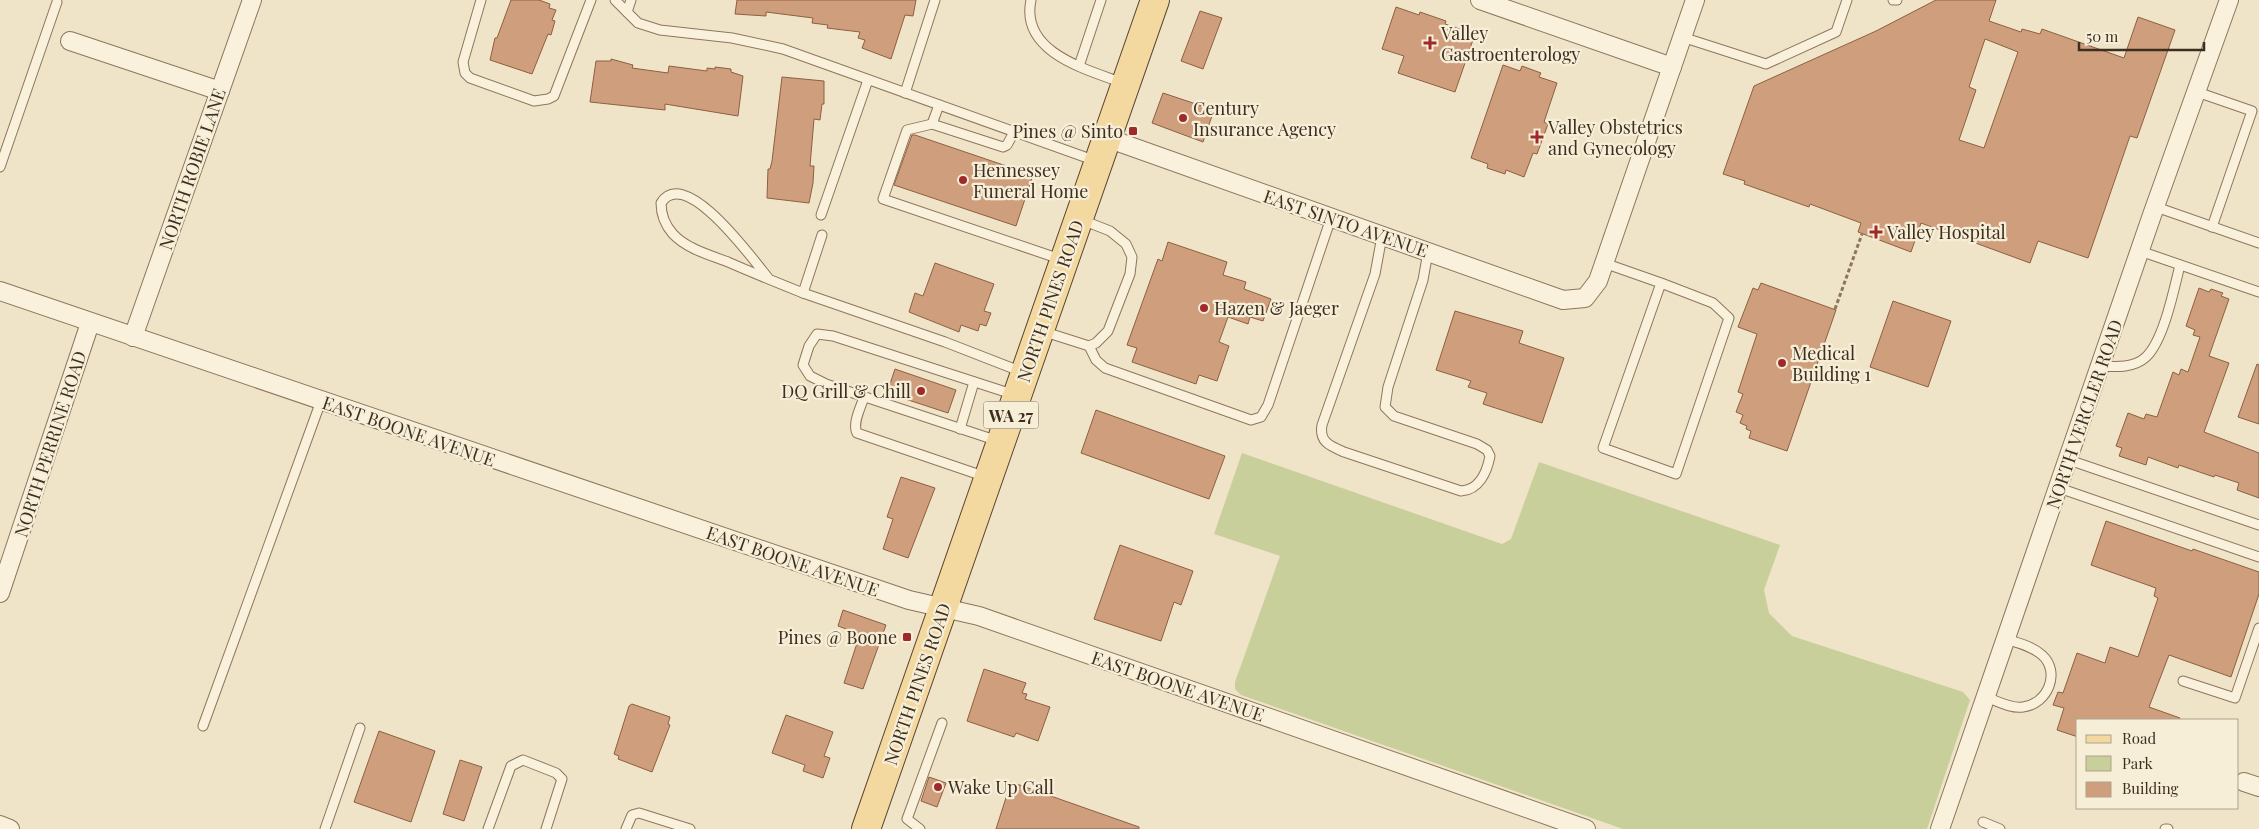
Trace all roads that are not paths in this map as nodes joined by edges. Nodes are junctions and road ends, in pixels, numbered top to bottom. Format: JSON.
{"nodes":[{"id":1,"x":252,"y":0,"type":"edge"},
{"id":2,"x":481,"y":0,"type":"edge"},
{"id":3,"x":591,"y":0,"type":"edge"},
{"id":4,"x":615,"y":0,"type":"edge"},
{"id":5,"x":631,"y":0,"type":"edge"},
{"id":6,"x":935,"y":0,"type":"edge"},
{"id":7,"x":1031,"y":0,"type":"edge"},
{"id":8,"x":1102,"y":0,"type":"edge"},
{"id":9,"x":1155,"y":0,"type":"edge"},
{"id":10,"x":1480,"y":0,"type":"edge"},
{"id":11,"x":1695,"y":0,"type":"edge"},
{"id":12,"x":1846,"y":0,"type":"edge"},
{"id":13,"x":1893,"y":0,"type":"edge"},
{"id":14,"x":1897,"y":0,"type":"edge"},
{"id":15,"x":2229,"y":0,"type":"edge"},
{"id":16,"x":57,"y":2,"type":"dead end"},
{"id":17,"x":627,"y":12,"type":"junction"},
{"id":18,"x":1682,"y":37,"type":"junction"},
{"id":19,"x":70,"y":41,"type":"dead end"},
{"id":20,"x":1079,"y":66,"type":"junction"},
{"id":21,"x":1672,"y":66,"type":"junction"},
{"id":22,"x":868,"y":80,"type":"junction"},
{"id":23,"x":1126,"y":84,"type":"junction"},
{"id":24,"x":220,"y":91,"type":"junction"},
{"id":25,"x":2197,"y":92,"type":"junction"},
{"id":26,"x":905,"y":93,"type":"junction"},
{"id":27,"x":939,"y":105,"type":"junction"},
{"id":28,"x":932,"y":124,"type":"junction"},
{"id":29,"x":1014,"y":132,"type":"junction"},
{"id":30,"x":1102,"y":150,"type":"junction"},
{"id":31,"x":0,"y":168,"type":"edge"},
{"id":32,"x":2156,"y":207,"type":"junction"},
{"id":33,"x":821,"y":215,"type":"dead end"},
{"id":34,"x":1078,"y":218,"type":"junction"},
{"id":35,"x":1331,"y":218,"type":"junction"},
{"id":36,"x":2212,"y":227,"type":"junction"},
{"id":37,"x":822,"y":236,"type":"dead end"},
{"id":38,"x":1382,"y":236,"type":"junction"},
{"id":39,"x":2259,"y":244,"type":"edge"},
{"id":40,"x":2140,"y":251,"type":"junction"},
{"id":41,"x":1428,"y":252,"type":"junction"},
{"id":42,"x":1063,"y":260,"type":"junction"},
{"id":43,"x":1604,"y":263,"type":"junction"},
{"id":44,"x":2180,"y":265,"type":"junction"},
{"id":45,"x":769,"y":279,"type":"junction"},
{"id":46,"x":1661,"y":283,"type":"junction"},
{"id":47,"x":0,"y":291,"type":"edge"},
{"id":48,"x":2259,"y":292,"type":"edge"},
{"id":49,"x":803,"y":293,"type":"junction"},
{"id":50,"x":90,"y":323,"type":"junction"},
{"id":51,"x":1040,"y":330,"type":"junction"},
{"id":52,"x":133,"y":337,"type":"junction"},
{"id":53,"x":1089,"y":346,"type":"junction"},
{"id":54,"x":2101,"y":366,"type":"junction"},
{"id":55,"x":974,"y":382,"type":"junction"},
{"id":56,"x":1021,"y":384,"type":"junction"},
{"id":57,"x":864,"y":397,"type":"junction"},
{"id":58,"x":320,"y":401,"type":"junction"},
{"id":59,"x":960,"y":428,"type":"junction"},
{"id":60,"x":1001,"y":442,"type":"junction"},
{"id":61,"x":2069,"y":460,"type":"junction"},
{"id":62,"x":989,"y":478,"type":"junction"},
{"id":63,"x":2059,"y":488,"type":"junction"},
{"id":64,"x":2259,"y":525,"type":"edge"},
{"id":65,"x":2259,"y":557,"type":"edge"},
{"id":66,"x":0,"y":593,"type":"edge"},
{"id":67,"x":944,"y":607,"type":"junction"},
{"id":68,"x":2259,"y":628,"type":"edge"},
{"id":69,"x":2006,"y":639,"type":"junction"},
{"id":70,"x":2183,"y":681,"type":"dead end"},
{"id":71,"x":1986,"y":697,"type":"junction"},
{"id":72,"x":942,"y":723,"type":"dead end"},
{"id":73,"x":203,"y":726,"type":"dead end"},
{"id":74,"x":360,"y":728,"type":"dead end"},
{"id":75,"x":1983,"y":822,"type":"dead end"},
{"id":76,"x":0,"y":826,"type":"edge"},
{"id":77,"x":10,"y":829,"type":"edge"},
{"id":78,"x":324,"y":829,"type":"edge"},
{"id":79,"x":488,"y":829,"type":"edge"},
{"id":80,"x":546,"y":829,"type":"edge"},
{"id":81,"x":626,"y":829,"type":"edge"},
{"id":82,"x":690,"y":829,"type":"edge"},
{"id":83,"x":866,"y":829,"type":"edge"},
{"id":84,"x":920,"y":829,"type":"edge"},
{"id":85,"x":1586,"y":829,"type":"edge"},
{"id":86,"x":1940,"y":829,"type":"edge"},
{"id":87,"x":2000,"y":829,"type":"edge"}],
"edges":[{"from":1,"to":24,"type":"street","name":"NORTH ROBIE LANE"},
{"from":2,"to":3,"type":"lane"},
{"from":4,"to":17,"type":"lane"},
{"from":5,"to":17,"type":"lane"},
{"from":6,"to":26,"type":"lane"},
{"from":7,"to":20,"type":"lane"},
{"from":8,"to":20,"type":"lane"},
{"from":9,"to":23,"type":"main road","name":"NORTH PINES ROAD","number":"WA 27"},
{"from":10,"to":21,"type":"street"},
{"from":11,"to":18,"type":"street"},
{"from":12,"to":18,"type":"lane"},
{"from":13,"to":14,"type":"lane"},
{"from":15,"to":25,"type":"street","name":"NORTH VERCLER ROAD"},
{"from":16,"to":31,"type":"lane"},
{"from":17,"to":22,"type":"lane"},
{"from":18,"to":21,"type":"street"},
{"from":19,"to":24,"type":"street"},
{"from":20,"to":23,"type":"lane"},
{"from":21,"to":43,"type":"street"},
{"from":22,"to":26,"type":"lane"},
{"from":22,"to":33,"type":"lane"},
{"from":23,"to":30,"type":"main road","name":"NORTH PINES ROAD","number":"WA 27"},
{"from":24,"to":52,"type":"street","name":"NORTH ROBIE LANE"},
{"from":25,"to":32,"type":"street","name":"NORTH VERCLER ROAD"},
{"from":25,"to":36,"type":"lane"},
{"from":26,"to":27,"type":"lane"},
{"from":27,"to":28,"type":"lane"},
{"from":27,"to":29,"type":"lane"},
{"from":28,"to":29,"type":"lane"},
{"from":28,"to":42,"type":"lane"},
{"from":29,"to":30,"type":"lane"},
{"from":30,"to":34,"type":"main road","name":"NORTH PINES ROAD","number":"WA 27"},
{"from":30,"to":35,"type":"street","name":"EAST SINTO AVENUE"},
{"from":32,"to":36,"type":"lane"},
{"from":32,"to":40,"type":"street","name":"NORTH VERCLER ROAD"},
{"from":34,"to":42,"type":"main road","name":"NORTH PINES ROAD","number":"WA 27"},
{"from":34,"to":53,"type":"lane"},
{"from":35,"to":38,"type":"street","name":"EAST SINTO AVENUE"},
{"from":35,"to":53,"type":"lane"},
{"from":36,"to":39,"type":"lane"},
{"from":37,"to":49,"type":"lane"},
{"from":38,"to":41,"type":"street","name":"EAST SINTO AVENUE"},
{"from":38,"to":41,"type":"lane"},
{"from":40,"to":44,"type":"lane"},
{"from":40,"to":54,"type":"street","name":"NORTH VERCLER ROAD"},
{"from":41,"to":43,"type":"street","name":"EAST SINTO AVENUE"},
{"from":42,"to":51,"type":"main road","name":"NORTH PINES ROAD","number":"WA 27"},
{"from":43,"to":46,"type":"lane"},
{"from":44,"to":48,"type":"lane"},
{"from":44,"to":54,"type":"lane"},
{"from":45,"to":45,"type":"lane"},
{"from":45,"to":49,"type":"lane"},
{"from":46,"to":46,"type":"lane"},
{"from":47,"to":50,"type":"street","name":"EAST BOONE AVENUE"},
{"from":49,"to":56,"type":"lane"},
{"from":50,"to":52,"type":"street","name":"EAST BOONE AVENUE"},
{"from":50,"to":66,"type":"street","name":"NORTH PERRINE ROAD"},
{"from":51,"to":53,"type":"lane"},
{"from":51,"to":56,"type":"main road","name":"NORTH PINES ROAD","number":"WA 27"},
{"from":52,"to":58,"type":"street","name":"EAST BOONE AVENUE"},
{"from":54,"to":61,"type":"street","name":"NORTH VERCLER ROAD"},
{"from":55,"to":56,"type":"lane"},
{"from":55,"to":57,"type":"lane"},
{"from":55,"to":59,"type":"lane"},
{"from":56,"to":60,"type":"main road","name":"NORTH PINES ROAD","number":"WA 27"},
{"from":57,"to":59,"type":"lane"},
{"from":57,"to":62,"type":"lane"},
{"from":58,"to":67,"type":"street","name":"EAST BOONE AVENUE"},
{"from":58,"to":73,"type":"lane"},
{"from":59,"to":60,"type":"lane"},
{"from":60,"to":62,"type":"main road","name":"NORTH PINES ROAD","number":"WA 27"},
{"from":61,"to":63,"type":"street","name":"NORTH VERCLER ROAD"},
{"from":61,"to":64,"type":"lane"},
{"from":62,"to":67,"type":"main road","name":"NORTH PINES ROAD","number":"WA 27"},
{"from":63,"to":65,"type":"lane"},
{"from":63,"to":69,"type":"street","name":"NORTH VERCLER ROAD"},
{"from":67,"to":83,"type":"main road","name":"NORTH PINES ROAD","number":"WA 27"},
{"from":67,"to":85,"type":"street","name":"EAST BOONE AVENUE"},
{"from":68,"to":70,"type":"lane"},
{"from":69,"to":71,"type":"street","name":"NORTH VERCLER ROAD"},
{"from":69,"to":71,"type":"lane"},
{"from":71,"to":86,"type":"street","name":"NORTH VERCLER ROAD"},
{"from":72,"to":84,"type":"lane"},
{"from":74,"to":78,"type":"lane"},
{"from":75,"to":87,"type":"lane"},
{"from":76,"to":77,"type":"street"},
{"from":79,"to":80,"type":"lane"},
{"from":81,"to":82,"type":"lane"}]}
